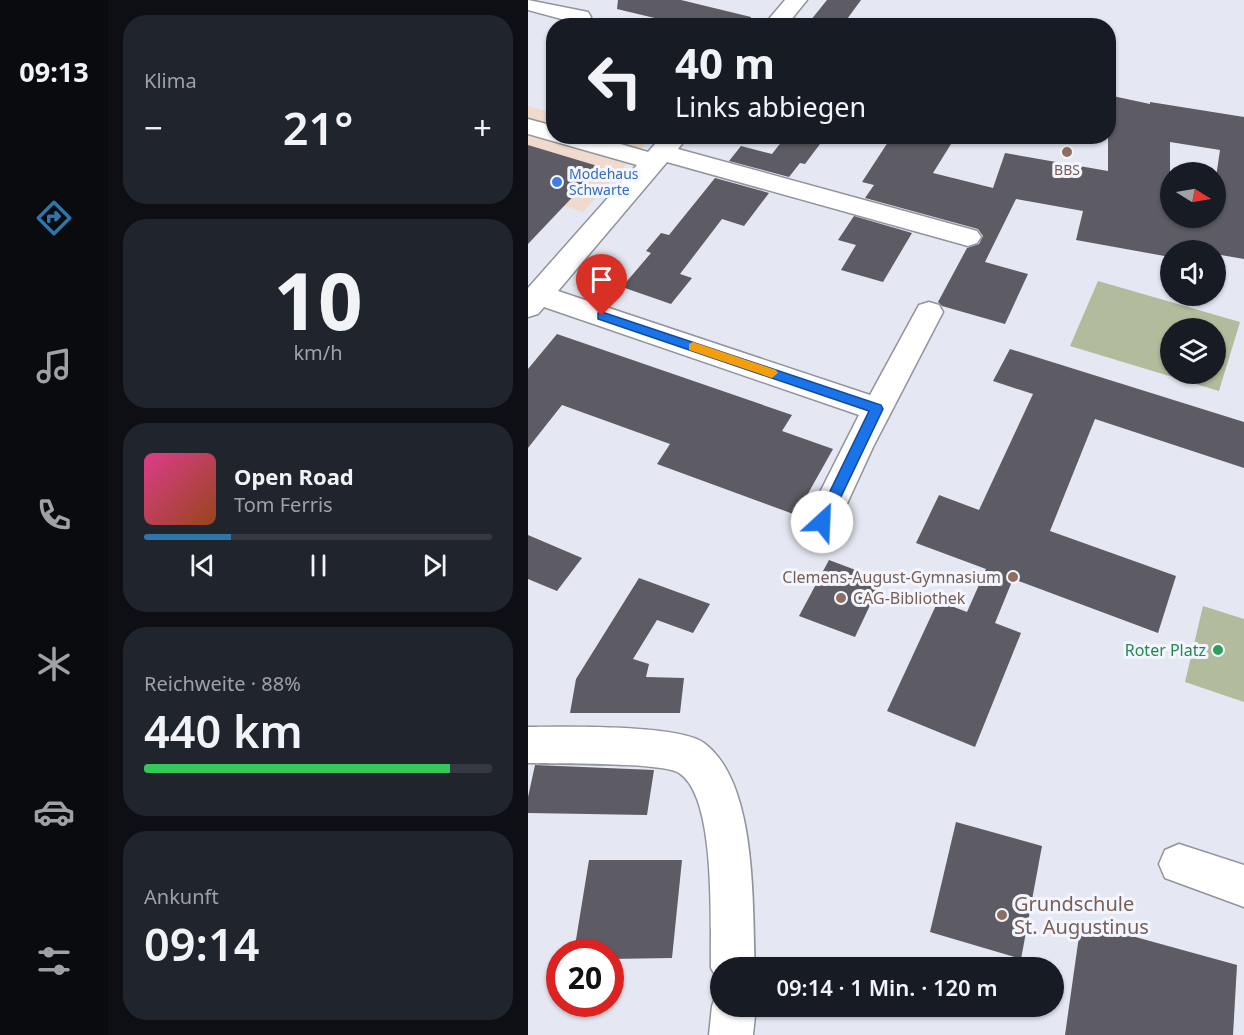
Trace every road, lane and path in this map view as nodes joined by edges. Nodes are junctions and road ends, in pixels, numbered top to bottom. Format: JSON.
{"nodes":[{"id":1,"x":796,"y":0,"type":"edge"},
{"id":2,"x":528,"y":4,"type":"edge"},
{"id":3,"x":580,"y":17,"type":"dead end"},
{"id":4,"x":781,"y":18,"type":"edge"},
{"id":5,"x":528,"y":126,"type":"edge"},
{"id":6,"x":546,"y":132,"type":"edge"},
{"id":7,"x":617,"y":144,"type":"edge"},
{"id":8,"x":664,"y":151,"type":"edge"},
{"id":9,"x":968,"y":237,"type":"dead end"},
{"id":10,"x":533,"y":301,"type":"edge"},
{"id":11,"x":929,"y":312,"type":"dead end"},
{"id":12,"x":877,"y":409,"type":"junction"},
{"id":13,"x":822,"y":522,"type":"dead end"},
{"id":14,"x":528,"y":745,"type":"edge"},
{"id":15,"x":1179,"y":864,"type":"dead end"},
{"id":16,"x":1244,"y":886,"type":"edge"},
{"id":17,"x":733,"y":957,"type":"edge"},
{"id":18,"x":732,"y":1017,"type":"edge"},
{"id":19,"x":730,"y":1035,"type":"edge"}],
"edges":[{"from":1,"to":4,"type":"street"},
{"from":2,"to":3,"type":"street"},
{"from":5,"to":6,"type":"street"},
{"from":7,"to":8,"type":"street"},
{"from":8,"to":9,"type":"street"},
{"from":8,"to":10,"type":"street"},
{"from":10,"to":12,"type":"street"},
{"from":11,"to":12,"type":"street"},
{"from":12,"to":13,"type":"street"},
{"from":14,"to":17,"type":"street"},
{"from":15,"to":16,"type":"street"},
{"from":18,"to":19,"type":"street"}]}
